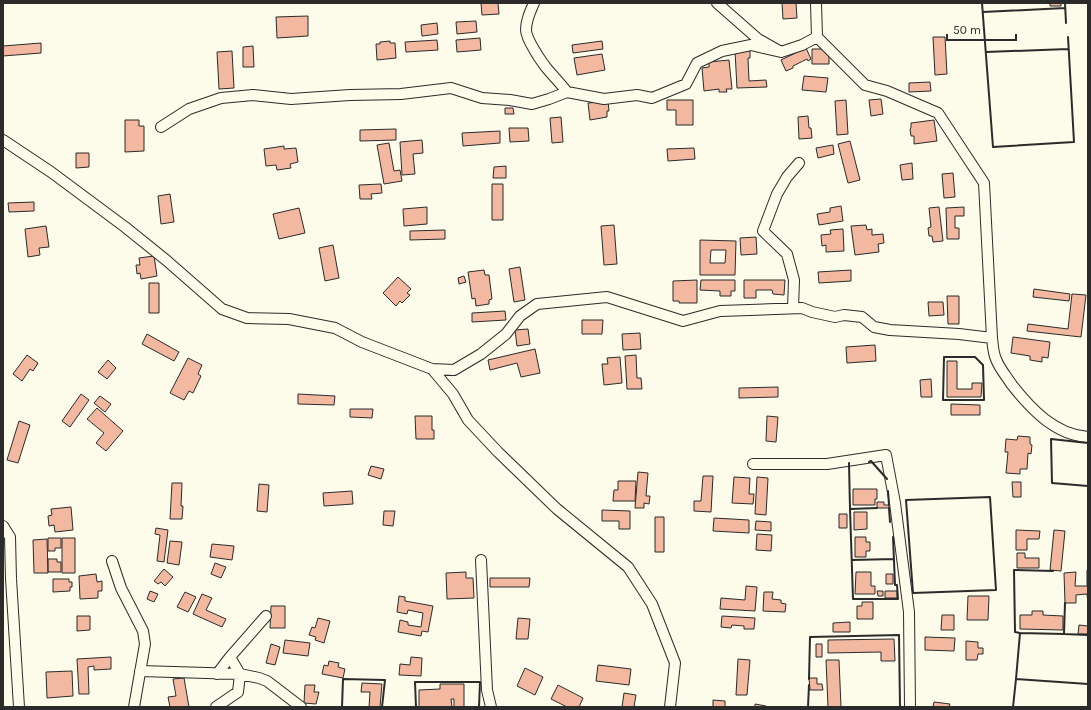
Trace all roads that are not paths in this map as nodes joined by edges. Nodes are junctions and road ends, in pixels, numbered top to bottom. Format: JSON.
{"nodes":[{"id":1,"x":534,"y":3,"type":"edge"},
{"id":2,"x":717,"y":3,"type":"edge"},
{"id":3,"x":816,"y":3,"type":"edge"},
{"id":4,"x":818,"y":37,"type":"junction"},
{"id":5,"x":780,"y":52,"type":"junction"},
{"id":6,"x":567,"y":92,"type":"junction"},
{"id":7,"x":161,"y":127,"type":"dead end"},
{"id":8,"x":3,"y":140,"type":"edge"},
{"id":9,"x":799,"y":163,"type":"dead end"},
{"id":10,"x":793,"y":308,"type":"junction"},
{"id":11,"x":992,"y":338,"type":"junction"},
{"id":12,"x":432,"y":369,"type":"junction"},
{"id":13,"x":1088,"y":437,"type":"edge"},
{"id":14,"x":754,"y":464,"type":"dead end"},
{"id":15,"x":3,"y":526,"type":"edge"},
{"id":16,"x":481,"y":560,"type":"dead end"},
{"id":17,"x":112,"y":561,"type":"dead end"},
{"id":18,"x":266,"y":616,"type":"dead end"},
{"id":19,"x":230,"y":657,"type":"junction"},
{"id":20,"x":140,"y":671,"type":"junction"},
{"id":21,"x":217,"y":674,"type":"junction"},
{"id":22,"x":240,"y":674,"type":"junction"},
{"id":23,"x":19,"y":707,"type":"edge"},
{"id":24,"x":134,"y":707,"type":"edge"},
{"id":25,"x":216,"y":707,"type":"edge"},
{"id":26,"x":301,"y":707,"type":"edge"},
{"id":27,"x":491,"y":707,"type":"edge"},
{"id":28,"x":670,"y":707,"type":"edge"},
{"id":29,"x":910,"y":707,"type":"edge"}],
"edges":[{"from":1,"to":6,"type":"street"},
{"from":2,"to":5,"type":"street"},
{"from":3,"to":4,"type":"street"},
{"from":4,"to":5,"type":"street"},
{"from":4,"to":11,"type":"street"},
{"from":5,"to":6,"type":"street"},
{"from":6,"to":7,"type":"street"},
{"from":8,"to":12,"type":"street"},
{"from":9,"to":10,"type":"street"},
{"from":10,"to":11,"type":"street"},
{"from":10,"to":12,"type":"street"},
{"from":11,"to":13,"type":"street"},
{"from":12,"to":28,"type":"street"},
{"from":14,"to":29,"type":"street"},
{"from":15,"to":23,"type":"street"},
{"from":16,"to":27,"type":"street"},
{"from":17,"to":20,"type":"street"},
{"from":18,"to":19,"type":"street"},
{"from":19,"to":21,"type":"street"},
{"from":19,"to":22,"type":"street"},
{"from":20,"to":21,"type":"street"},
{"from":20,"to":24,"type":"street"},
{"from":21,"to":22,"type":"street"},
{"from":22,"to":25,"type":"street"},
{"from":22,"to":26,"type":"street"}]}
